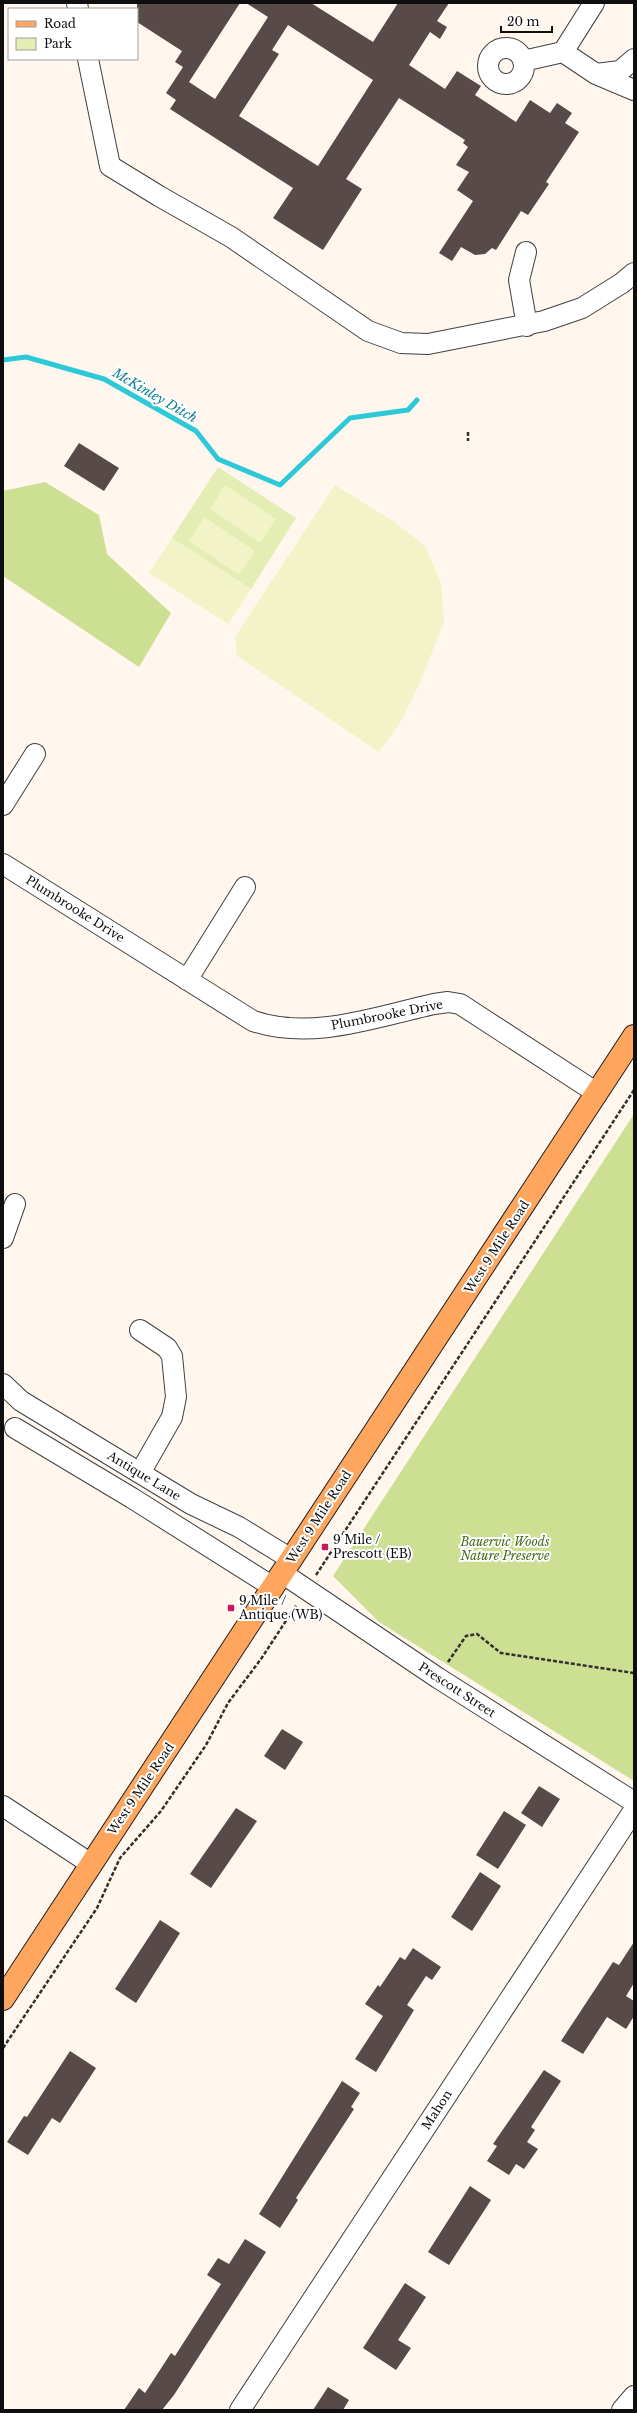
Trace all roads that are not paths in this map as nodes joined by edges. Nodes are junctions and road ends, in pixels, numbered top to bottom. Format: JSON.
{"nodes":[{"id":1,"x":594,"y":3,"type":"edge"},
{"id":2,"x":563,"y":52,"type":"junction"},
{"id":3,"x":634,"y":59,"type":"edge"},
{"id":4,"x":88,"y":60,"type":"edge"},
{"id":5,"x":524,"y":61,"type":"dead end"},
{"id":6,"x":596,"y":74,"type":"junction"},
{"id":7,"x":634,"y":90,"type":"edge"},
{"id":8,"x":526,"y":252,"type":"dead end"},
{"id":9,"x":634,"y":274,"type":"edge"},
{"id":10,"x":526,"y":326,"type":"junction"},
{"id":11,"x":35,"y":754,"type":"dead end"},
{"id":12,"x":3,"y":805,"type":"edge"},
{"id":13,"x":3,"y":864,"type":"edge"},
{"id":14,"x":245,"y":887,"type":"dead end"},
{"id":15,"x":187,"y":980,"type":"junction"},
{"id":16,"x":634,"y":1036,"type":"edge"},
{"id":17,"x":597,"y":1093,"type":"junction"},
{"id":18,"x":15,"y":1204,"type":"dead end"},
{"id":19,"x":3,"y":1238,"type":"edge"},
{"id":20,"x":140,"y":1330,"type":"dead end"},
{"id":21,"x":3,"y":1384,"type":"edge"},
{"id":22,"x":15,"y":1428,"type":"dead end"},
{"id":23,"x":140,"y":1473,"type":"junction"},
{"id":24,"x":282,"y":1573,"type":"junction"},
{"id":25,"x":634,"y":1802,"type":"edge"},
{"id":26,"x":3,"y":1806,"type":"edge"},
{"id":27,"x":634,"y":1810,"type":"edge"},
{"id":28,"x":91,"y":1864,"type":"junction"},
{"id":29,"x":3,"y":1999,"type":"edge"},
{"id":30,"x":634,"y":2396,"type":"edge"},
{"id":31,"x":240,"y":2410,"type":"edge"},
{"id":32,"x":622,"y":2410,"type":"edge"}],
"edges":[{"from":1,"to":2,"type":"street"},
{"from":2,"to":5,"type":"street"},
{"from":2,"to":6,"type":"street"},
{"from":3,"to":6,"type":"street"},
{"from":4,"to":10,"type":"street"},
{"from":6,"to":7,"type":"street"},
{"from":8,"to":10,"type":"street"},
{"from":9,"to":10,"type":"street"},
{"from":11,"to":12,"type":"street"},
{"from":13,"to":15,"type":"street","name":"Plumbrooke Drive"},
{"from":14,"to":15,"type":"street"},
{"from":15,"to":17,"type":"street","name":"Plumbrooke Drive"},
{"from":16,"to":17,"type":"main road","name":"West 9 Mile Road"},
{"from":17,"to":24,"type":"main road","name":"West 9 Mile Road"},
{"from":18,"to":19,"type":"street"},
{"from":20,"to":23,"type":"street"},
{"from":21,"to":23,"type":"street","name":"Antique Lane"},
{"from":22,"to":24,"type":"street"},
{"from":23,"to":24,"type":"street","name":"Antique Lane"},
{"from":24,"to":25,"type":"street","name":"Prescott Street"},
{"from":24,"to":28,"type":"main road","name":"West 9 Mile Road"},
{"from":26,"to":28,"type":"street"},
{"from":27,"to":31,"type":"street","name":"Mahon"},
{"from":28,"to":29,"type":"main road","name":"West 9 Mile Road"},
{"from":30,"to":32,"type":"street"}]}
